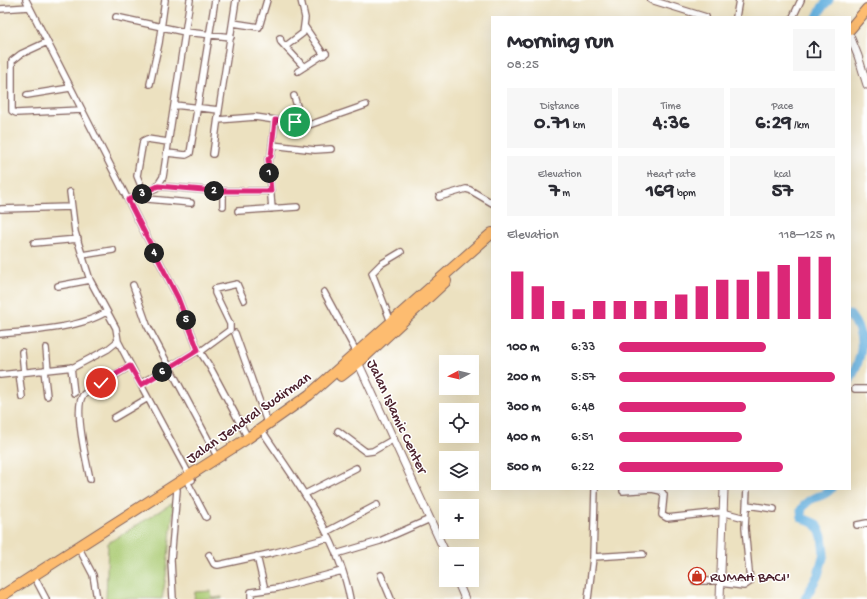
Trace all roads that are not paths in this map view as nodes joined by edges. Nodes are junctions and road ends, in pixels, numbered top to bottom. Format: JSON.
{"nodes":[{"id":1,"x":26,"y":0,"type":"edge"},
{"id":2,"x":165,"y":0,"type":"edge"},
{"id":3,"x":190,"y":0,"type":"edge"},
{"id":4,"x":214,"y":0,"type":"edge"},
{"id":5,"x":236,"y":0,"type":"edge"},
{"id":6,"x":267,"y":0,"type":"edge"},
{"id":7,"x":301,"y":0,"type":"edge"},
{"id":8,"x":651,"y":0,"type":"edge"},
{"id":9,"x":739,"y":0,"type":"edge"},
{"id":10,"x":801,"y":0,"type":"edge"},
{"id":11,"x":867,"y":1,"type":"edge"},
{"id":12,"x":29,"y":7,"type":"junction"},
{"id":13,"x":0,"y":9,"type":"edge"},
{"id":14,"x":867,"y":9,"type":"edge"},
{"id":15,"x":703,"y":16,"type":"edge"},
{"id":16,"x":736,"y":16,"type":"edge"},
{"id":17,"x":793,"y":16,"type":"edge"},
{"id":18,"x":116,"y":17,"type":"dead end"},
{"id":19,"x":851,"y":21,"type":"edge"},
{"id":20,"x":233,"y":23,"type":"junction"},
{"id":21,"x":161,"y":27,"type":"junction"},
{"id":22,"x":305,"y":27,"type":"junction"},
{"id":23,"x":851,"y":28,"type":"edge"},
{"id":24,"x":185,"y":32,"type":"junction"},
{"id":25,"x":208,"y":34,"type":"junction"},
{"id":26,"x":231,"y":37,"type":"junction"},
{"id":27,"x":280,"y":38,"type":"dead end"},
{"id":28,"x":851,"y":38,"type":"edge"},
{"id":29,"x":47,"y":42,"type":"junction"},
{"id":30,"x":286,"y":46,"type":"junction"},
{"id":31,"x":304,"y":67,"type":"junction"},
{"id":32,"x":298,"y":71,"type":"dead end"},
{"id":33,"x":150,"y":84,"type":"dead end"},
{"id":34,"x":867,"y":85,"type":"edge"},
{"id":35,"x":70,"y":88,"type":"junction"},
{"id":36,"x":27,"y":95,"type":"dead end"},
{"id":37,"x":294,"y":96,"type":"dead end"},
{"id":38,"x":174,"y":105,"type":"junction"},
{"id":39,"x":366,"y":105,"type":"dead end"},
{"id":40,"x":197,"y":108,"type":"junction"},
{"id":41,"x":82,"y":110,"type":"junction"},
{"id":42,"x":219,"y":110,"type":"junction"},
{"id":43,"x":218,"y":120,"type":"junction"},
{"id":44,"x":275,"y":120,"type":"junction"},
{"id":45,"x":295,"y":122,"type":"junction"},
{"id":46,"x":168,"y":142,"type":"junction"},
{"id":47,"x":272,"y":145,"type":"junction"},
{"id":48,"x":331,"y":150,"type":"dead end"},
{"id":49,"x":167,"y":153,"type":"junction"},
{"id":50,"x":213,"y":154,"type":"dead end"},
{"id":51,"x":158,"y":186,"type":"junction"},
{"id":52,"x":223,"y":190,"type":"junction"},
{"id":53,"x":271,"y":191,"type":"junction"},
{"id":54,"x":70,"y":192,"type":"dead end"},
{"id":55,"x":144,"y":193,"type":"junction"},
{"id":56,"x":138,"y":196,"type":"junction"},
{"id":57,"x":439,"y":197,"type":"dead end"},
{"id":58,"x":128,"y":200,"type":"junction"},
{"id":59,"x":491,"y":202,"type":"edge"},
{"id":60,"x":191,"y":203,"type":"dead end"},
{"id":61,"x":223,"y":206,"type":"dead end"},
{"id":62,"x":71,"y":207,"type":"junction"},
{"id":63,"x":297,"y":207,"type":"dead end"},
{"id":64,"x":1,"y":209,"type":"dead end"},
{"id":65,"x":272,"y":209,"type":"junction"},
{"id":66,"x":238,"y":211,"type":"dead end"},
{"id":67,"x":491,"y":233,"type":"edge"},
{"id":68,"x":78,"y":239,"type":"junction"},
{"id":69,"x":491,"y":240,"type":"edge"},
{"id":70,"x":34,"y":243,"type":"dead end"},
{"id":71,"x":113,"y":250,"type":"dead end"},
{"id":72,"x":401,"y":252,"type":"dead end"},
{"id":73,"x":82,"y":255,"type":"junction"},
{"id":74,"x":90,"y":280,"type":"junction"},
{"id":75,"x":133,"y":285,"type":"dead end"},
{"id":76,"x":58,"y":286,"type":"dead end"},
{"id":77,"x":324,"y":292,"type":"dead end"},
{"id":78,"x":244,"y":300,"type":"dead end"},
{"id":79,"x":106,"y":312,"type":"junction"},
{"id":80,"x":391,"y":322,"type":"junction"},
{"id":81,"x":235,"y":333,"type":"dead end"},
{"id":82,"x":0,"y":334,"type":"edge"},
{"id":83,"x":118,"y":341,"type":"junction"},
{"id":84,"x":46,"y":348,"type":"dead end"},
{"id":85,"x":199,"y":351,"type":"junction"},
{"id":86,"x":22,"y":352,"type":"dead end"},
{"id":87,"x":357,"y":357,"type":"junction"},
{"id":88,"x":130,"y":366,"type":"junction"},
{"id":89,"x":170,"y":367,"type":"junction"},
{"id":90,"x":71,"y":368,"type":"junction"},
{"id":91,"x":46,"y":370,"type":"junction"},
{"id":92,"x":22,"y":373,"type":"junction"},
{"id":93,"x":0,"y":375,"type":"edge"},
{"id":94,"x":141,"y":385,"type":"junction"},
{"id":95,"x":855,"y":389,"type":"dead end"},
{"id":96,"x":867,"y":389,"type":"edge"},
{"id":97,"x":74,"y":393,"type":"dead end"},
{"id":98,"x":47,"y":396,"type":"dead end"},
{"id":99,"x":22,"y":397,"type":"dead end"},
{"id":100,"x":148,"y":398,"type":"junction"},
{"id":101,"x":114,"y":418,"type":"dead end"},
{"id":102,"x":264,"y":429,"type":"junction"},
{"id":103,"x":338,"y":431,"type":"dead end"},
{"id":104,"x":248,"y":438,"type":"junction"},
{"id":105,"x":394,"y":439,"type":"junction"},
{"id":106,"x":218,"y":458,"type":"junction"},
{"id":107,"x":356,"y":468,"type":"dead end"},
{"id":108,"x":90,"y":479,"type":"dead end"},
{"id":109,"x":190,"y":480,"type":"junction"},
{"id":110,"x":177,"y":490,"type":"junction"},
{"id":111,"x":595,"y":490,"type":"edge"},
{"id":112,"x":638,"y":490,"type":"edge"},
{"id":113,"x":656,"y":490,"type":"edge"},
{"id":114,"x":724,"y":490,"type":"edge"},
{"id":115,"x":747,"y":490,"type":"edge"},
{"id":116,"x":623,"y":491,"type":"dead end"},
{"id":117,"x":305,"y":494,"type":"junction"},
{"id":118,"x":747,"y":504,"type":"junction"},
{"id":119,"x":377,"y":505,"type":"dead end"},
{"id":120,"x":774,"y":509,"type":"dead end"},
{"id":121,"x":722,"y":512,"type":"junction"},
{"id":122,"x":206,"y":517,"type":"dead end"},
{"id":123,"x":745,"y":518,"type":"junction"},
{"id":124,"x":430,"y":519,"type":"junction"},
{"id":125,"x":867,"y":523,"type":"edge"},
{"id":126,"x":857,"y":525,"type":"dead end"},
{"id":127,"x":327,"y":535,"type":"junction"},
{"id":128,"x":443,"y":547,"type":"edge"},
{"id":129,"x":81,"y":552,"type":"junction"},
{"id":130,"x":336,"y":554,"type":"junction"},
{"id":131,"x":643,"y":554,"type":"dead end"},
{"id":132,"x":209,"y":555,"type":"dead end"},
{"id":133,"x":257,"y":556,"type":"junction"},
{"id":134,"x":593,"y":557,"type":"junction"},
{"id":135,"x":342,"y":571,"type":"junction"},
{"id":136,"x":381,"y":575,"type":"dead end"},
{"id":137,"x":36,"y":580,"type":"junction"},
{"id":138,"x":695,"y":581,"type":"dead end"},
{"id":139,"x":720,"y":582,"type":"junction"},
{"id":140,"x":460,"y":587,"type":"edge"},
{"id":141,"x":265,"y":590,"type":"junction"},
{"id":142,"x":0,"y":597,"type":"edge"},
{"id":143,"x":7,"y":599,"type":"edge"},
{"id":144,"x":46,"y":599,"type":"edge"},
{"id":145,"x":97,"y":599,"type":"edge"},
{"id":146,"x":173,"y":599,"type":"edge"},
{"id":147,"x":251,"y":599,"type":"edge"},
{"id":148,"x":350,"y":599,"type":"edge"},
{"id":149,"x":391,"y":599,"type":"edge"},
{"id":150,"x":465,"y":599,"type":"edge"},
{"id":151,"x":588,"y":599,"type":"edge"},
{"id":152,"x":720,"y":599,"type":"edge"}],
"edges":[{"from":1,"to":12,"type":"street"},
{"from":2,"to":21,"type":"street"},
{"from":3,"to":24,"type":"street"},
{"from":4,"to":25,"type":"street"},
{"from":5,"to":20,"type":"street"},
{"from":6,"to":20,"type":"street"},
{"from":7,"to":22,"type":"street"},
{"from":8,"to":15,"type":"street"},
{"from":9,"to":16,"type":"street"},
{"from":10,"to":17,"type":"street"},
{"from":11,"to":19,"type":"highway"},
{"from":12,"to":13,"type":"street"},
{"from":12,"to":29,"type":"street"},
{"from":14,"to":23,"type":"highway"},
{"from":18,"to":21,"type":"street"},
{"from":20,"to":26,"type":"street"},
{"from":21,"to":24,"type":"street"},
{"from":21,"to":33,"type":"street"},
{"from":22,"to":30,"type":"street"},
{"from":22,"to":31,"type":"street"},
{"from":24,"to":25,"type":"street"},
{"from":24,"to":38,"type":"street"},
{"from":25,"to":26,"type":"street"},
{"from":25,"to":40,"type":"street"},
{"from":26,"to":42,"type":"street"},
{"from":27,"to":30,"type":"street"},
{"from":28,"to":34,"type":"street"},
{"from":29,"to":35,"type":"street"},
{"from":29,"to":41,"type":"street"},
{"from":30,"to":31,"type":"street"},
{"from":31,"to":32,"type":"street"},
{"from":35,"to":36,"type":"street"},
{"from":35,"to":41,"type":"street"},
{"from":37,"to":45,"type":"street"},
{"from":38,"to":40,"type":"street"},
{"from":38,"to":46,"type":"street"},
{"from":39,"to":45,"type":"street"},
{"from":40,"to":42,"type":"street"},
{"from":40,"to":49,"type":"street"},
{"from":41,"to":58,"type":"street"},
{"from":42,"to":43,"type":"street"},
{"from":43,"to":44,"type":"street"},
{"from":43,"to":50,"type":"street"},
{"from":44,"to":45,"type":"street"},
{"from":44,"to":47,"type":"street"},
{"from":46,"to":49,"type":"street"},
{"from":46,"to":55,"type":"street"},
{"from":47,"to":48,"type":"street"},
{"from":47,"to":53,"type":"street"},
{"from":49,"to":51,"type":"street"},
{"from":51,"to":52,"type":"street"},
{"from":51,"to":55,"type":"street"},
{"from":52,"to":53,"type":"street"},
{"from":52,"to":61,"type":"street"},
{"from":53,"to":65,"type":"street"},
{"from":54,"to":62,"type":"street"},
{"from":55,"to":56,"type":"street"},
{"from":56,"to":58,"type":"street"},
{"from":56,"to":60,"type":"street"},
{"from":57,"to":59,"type":"street"},
{"from":58,"to":85,"type":"street"},
{"from":62,"to":64,"type":"street"},
{"from":62,"to":68,"type":"street"},
{"from":63,"to":65,"type":"street"},
{"from":65,"to":66,"type":"street"},
{"from":67,"to":80,"type":"highway","name":"Jalan Jendral Sudirman"},
{"from":68,"to":70,"type":"street"},
{"from":68,"to":73,"type":"street"},
{"from":69,"to":87,"type":"highway","name":"Jalan Jendral Sudirman"},
{"from":71,"to":73,"type":"street"},
{"from":72,"to":80,"type":"street"},
{"from":73,"to":74,"type":"street"},
{"from":74,"to":76,"type":"street"},
{"from":74,"to":79,"type":"street"},
{"from":75,"to":89,"type":"street"},
{"from":77,"to":87,"type":"street"},
{"from":78,"to":85,"type":"street"},
{"from":79,"to":82,"type":"street"},
{"from":79,"to":83,"type":"street"},
{"from":80,"to":87,"type":"highway","name":"Jalan Jendral Sudirman"},
{"from":81,"to":102,"type":"street"},
{"from":83,"to":88,"type":"street"},
{"from":83,"to":90,"type":"street"},
{"from":84,"to":91,"type":"street"},
{"from":85,"to":89,"type":"street"},
{"from":85,"to":104,"type":"street"},
{"from":86,"to":92,"type":"street"},
{"from":87,"to":102,"type":"highway","name":"Jalan Jendral Sudirman"},
{"from":87,"to":105,"type":"street","name":"Jalan Islamic Center"},
{"from":88,"to":94,"type":"street"},
{"from":88,"to":108,"type":"street"},
{"from":89,"to":94,"type":"street"},
{"from":89,"to":106,"type":"street"},
{"from":90,"to":91,"type":"street"},
{"from":90,"to":97,"type":"street"},
{"from":91,"to":92,"type":"street"},
{"from":91,"to":98,"type":"street"},
{"from":92,"to":93,"type":"street"},
{"from":92,"to":99,"type":"street"},
{"from":94,"to":100,"type":"street"},
{"from":95,"to":96,"type":"street"},
{"from":100,"to":101,"type":"street"},
{"from":100,"to":109,"type":"street"},
{"from":102,"to":104,"type":"highway","name":"Jalan Jendral Sudirman"},
{"from":102,"to":109,"type":"highway","name":"Jalan Jendral Sudirman"},
{"from":102,"to":117,"type":"street"},
{"from":103,"to":105,"type":"street"},
{"from":104,"to":106,"type":"highway","name":"Jalan Jendral Sudirman"},
{"from":105,"to":124,"type":"street","name":"Jalan Islamic Center"},
{"from":106,"to":109,"type":"highway","name":"Jalan Jendral Sudirman"},
{"from":107,"to":117,"type":"street"},
{"from":109,"to":110,"type":"highway","name":"Jalan Jendral Sudirman"},
{"from":109,"to":122,"type":"street"},
{"from":109,"to":142,"type":"highway","name":"Jalan Jendral Sudirman"},
{"from":110,"to":129,"type":"highway","name":"Jalan Jendral Sudirman"},
{"from":110,"to":146,"type":"street"},
{"from":111,"to":134,"type":"street"},
{"from":112,"to":116,"type":"street"},
{"from":113,"to":121,"type":"street"},
{"from":114,"to":121,"type":"street"},
{"from":115,"to":118,"type":"street"},
{"from":117,"to":127,"type":"street"},
{"from":118,"to":120,"type":"street"},
{"from":118,"to":123,"type":"street"},
{"from":119,"to":127,"type":"street"},
{"from":121,"to":123,"type":"street"},
{"from":121,"to":139,"type":"street"},
{"from":123,"to":139,"type":"street"},
{"from":124,"to":128,"type":"street","name":"Jalan Islamic Center"},
{"from":124,"to":130,"type":"street"},
{"from":125,"to":126,"type":"street"},
{"from":127,"to":130,"type":"street"},
{"from":127,"to":133,"type":"street"},
{"from":129,"to":137,"type":"highway","name":"Jalan Jendral Sudirman"},
{"from":129,"to":145,"type":"street"},
{"from":130,"to":135,"type":"street"},
{"from":131,"to":134,"type":"street"},
{"from":132,"to":133,"type":"street"},
{"from":133,"to":141,"type":"street"},
{"from":134,"to":151,"type":"street"},
{"from":135,"to":141,"type":"street"},
{"from":135,"to":148,"type":"street"},
{"from":136,"to":149,"type":"street"},
{"from":137,"to":143,"type":"highway","name":"Jalan Jendral Sudirman"},
{"from":137,"to":144,"type":"street"},
{"from":138,"to":139,"type":"street"},
{"from":139,"to":152,"type":"street"},
{"from":140,"to":150,"type":"street"},
{"from":141,"to":147,"type":"street"}]}
